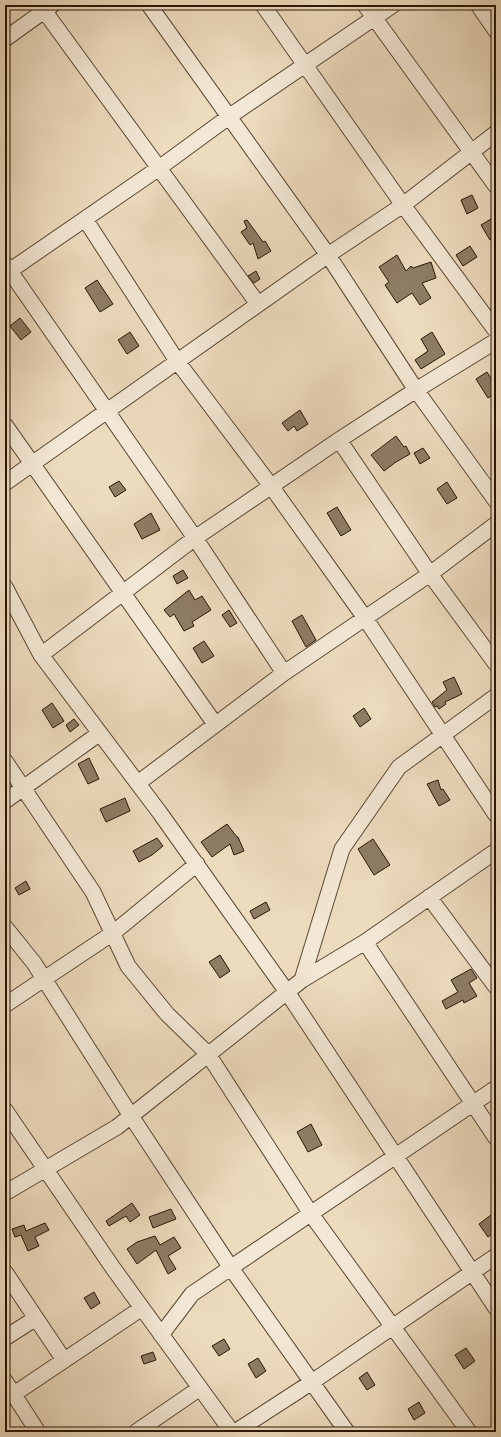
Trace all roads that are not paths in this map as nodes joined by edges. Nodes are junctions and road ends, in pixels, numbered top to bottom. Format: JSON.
{"nodes":[{"id":1,"x":149,"y":5,"type":"edge"},
{"id":2,"x":263,"y":5,"type":"edge"},
{"id":3,"x":365,"y":5,"type":"edge"},
{"id":4,"x":393,"y":5,"type":"edge"},
{"id":5,"x":478,"y":5,"type":"edge"},
{"id":6,"x":45,"y":7,"type":"edge"},
{"id":7,"x":373,"y":18,"type":"junction"},
{"id":8,"x":496,"y":31,"type":"edge"},
{"id":9,"x":5,"y":39,"type":"edge"},
{"id":10,"x":305,"y":65,"type":"junction"},
{"id":11,"x":230,"y":116,"type":"junction"},
{"id":12,"x":496,"y":133,"type":"edge"},
{"id":13,"x":471,"y":152,"type":"junction"},
{"id":14,"x":159,"y":168,"type":"junction"},
{"id":15,"x":496,"y":186,"type":"edge"},
{"id":16,"x":403,"y":205,"type":"junction"},
{"id":17,"x":85,"y":219,"type":"junction"},
{"id":18,"x":328,"y":254,"type":"junction"},
{"id":19,"x":7,"y":269,"type":"edge"},
{"id":20,"x":258,"y":304,"type":"junction"},
{"id":21,"x":496,"y":332,"type":"edge"},
{"id":22,"x":496,"y":341,"type":"edge"},
{"id":23,"x":178,"y":362,"type":"junction"},
{"id":24,"x":416,"y":390,"type":"junction"},
{"id":25,"x":106,"y":412,"type":"junction"},
{"id":26,"x":5,"y":425,"type":"edge"},
{"id":27,"x":340,"y":440,"type":"junction"},
{"id":28,"x":33,"y":464,"type":"junction"},
{"id":29,"x":5,"y":483,"type":"edge"},
{"id":30,"x":271,"y":486,"type":"junction"},
{"id":31,"x":496,"y":501,"type":"edge"},
{"id":32,"x":496,"y":524,"type":"edge"},
{"id":33,"x":195,"y":538,"type":"junction"},
{"id":34,"x":430,"y":574,"type":"junction"},
{"id":35,"x":5,"y":587,"type":"edge"},
{"id":36,"x":123,"y":592,"type":"junction"},
{"id":37,"x":365,"y":618,"type":"junction"},
{"id":38,"x":41,"y":655,"type":"junction"},
{"id":39,"x":496,"y":664,"type":"edge"},
{"id":40,"x":284,"y":673,"type":"junction"},
{"id":41,"x":496,"y":696,"type":"edge"},
{"id":42,"x":215,"y":724,"type":"junction"},
{"id":43,"x":100,"y":733,"type":"junction"},
{"id":44,"x":443,"y":735,"type":"junction"},
{"id":45,"x":5,"y":761,"type":"edge"},
{"id":46,"x":138,"y":783,"type":"junction"},
{"id":47,"x":23,"y":788,"type":"junction"},
{"id":48,"x":5,"y":801,"type":"edge"},
{"id":49,"x":496,"y":815,"type":"edge"},
{"id":50,"x":496,"y":851,"type":"edge"},
{"id":51,"x":196,"y":864,"type":"junction"},
{"id":52,"x":429,"y":897,"type":"junction"},
{"id":53,"x":5,"y":927,"type":"edge"},
{"id":54,"x":113,"y":933,"type":"junction"},
{"id":55,"x":365,"y":942,"type":"junction"},
{"id":56,"x":44,"y":979,"type":"junction"},
{"id":57,"x":302,"y":980,"type":"junction"},
{"id":58,"x":496,"y":987,"type":"edge"},
{"id":59,"x":287,"y":992,"type":"junction"},
{"id":60,"x":5,"y":1005,"type":"edge"},
{"id":61,"x":208,"y":1054,"type":"junction"},
{"id":62,"x":496,"y":1088,"type":"edge"},
{"id":63,"x":473,"y":1104,"type":"junction"},
{"id":64,"x":5,"y":1110,"type":"edge"},
{"id":65,"x":131,"y":1116,"type":"junction"},
{"id":66,"x":496,"y":1138,"type":"edge"},
{"id":67,"x":395,"y":1156,"type":"junction"},
{"id":68,"x":45,"y":1169,"type":"junction"},
{"id":69,"x":5,"y":1193,"type":"edge"},
{"id":70,"x":311,"y":1214,"type":"junction"},
{"id":71,"x":496,"y":1256,"type":"edge"},
{"id":72,"x":231,"y":1268,"type":"junction"},
{"id":73,"x":5,"y":1272,"type":"edge"},
{"id":74,"x":472,"y":1272,"type":"junction"},
{"id":75,"x":142,"y":1308,"type":"junction"},
{"id":76,"x":496,"y":1308,"type":"edge"},
{"id":77,"x":36,"y":1318,"type":"junction"},
{"id":78,"x":393,"y":1327,"type":"junction"},
{"id":79,"x":161,"y":1335,"type":"junction"},
{"id":80,"x":5,"y":1338,"type":"edge"},
{"id":81,"x":64,"y":1360,"type":"junction"},
{"id":82,"x":5,"y":1381,"type":"edge"},
{"id":83,"x":312,"y":1382,"type":"junction"},
{"id":84,"x":200,"y":1388,"type":"junction"},
{"id":85,"x":14,"y":1394,"type":"junction"},
{"id":86,"x":38,"y":1432,"type":"edge"},
{"id":87,"x":136,"y":1432,"type":"edge"},
{"id":88,"x":234,"y":1432,"type":"edge"},
{"id":89,"x":347,"y":1432,"type":"edge"},
{"id":90,"x":469,"y":1432,"type":"edge"}],
"edges":[{"from":1,"to":11,"type":"street"},
{"from":2,"to":10,"type":"street"},
{"from":3,"to":7,"type":"street"},
{"from":4,"to":7,"type":"street"},
{"from":5,"to":8,"type":"street"},
{"from":6,"to":9,"type":"street"},
{"from":6,"to":14,"type":"street"},
{"from":7,"to":10,"type":"street"},
{"from":7,"to":13,"type":"street"},
{"from":10,"to":11,"type":"street"},
{"from":10,"to":16,"type":"street"},
{"from":11,"to":14,"type":"street"},
{"from":11,"to":18,"type":"street"},
{"from":12,"to":13,"type":"street"},
{"from":13,"to":15,"type":"street"},
{"from":13,"to":16,"type":"street"},
{"from":14,"to":17,"type":"street"},
{"from":14,"to":20,"type":"street"},
{"from":16,"to":18,"type":"street"},
{"from":16,"to":21,"type":"street"},
{"from":17,"to":19,"type":"street"},
{"from":17,"to":23,"type":"street"},
{"from":18,"to":20,"type":"street"},
{"from":18,"to":24,"type":"street"},
{"from":19,"to":25,"type":"street"},
{"from":20,"to":23,"type":"street"},
{"from":22,"to":24,"type":"street"},
{"from":23,"to":25,"type":"street"},
{"from":23,"to":30,"type":"street"},
{"from":24,"to":27,"type":"street"},
{"from":24,"to":31,"type":"street"},
{"from":25,"to":28,"type":"street"},
{"from":25,"to":33,"type":"street"},
{"from":26,"to":28,"type":"street"},
{"from":27,"to":30,"type":"street"},
{"from":27,"to":34,"type":"street"},
{"from":28,"to":29,"type":"street"},
{"from":28,"to":36,"type":"street"},
{"from":30,"to":33,"type":"street"},
{"from":30,"to":37,"type":"street"},
{"from":32,"to":34,"type":"street"},
{"from":33,"to":36,"type":"street"},
{"from":33,"to":40,"type":"street"},
{"from":34,"to":37,"type":"street"},
{"from":34,"to":39,"type":"street"},
{"from":35,"to":38,"type":"street"},
{"from":36,"to":38,"type":"street"},
{"from":36,"to":42,"type":"street"},
{"from":37,"to":40,"type":"street"},
{"from":37,"to":44,"type":"street"},
{"from":38,"to":43,"type":"street"},
{"from":40,"to":42,"type":"street"},
{"from":41,"to":44,"type":"street"},
{"from":42,"to":46,"type":"street"},
{"from":43,"to":46,"type":"street"},
{"from":43,"to":47,"type":"street"},
{"from":44,"to":49,"type":"street"},
{"from":44,"to":57,"type":"street"},
{"from":45,"to":47,"type":"street"},
{"from":46,"to":51,"type":"street"},
{"from":47,"to":48,"type":"street"},
{"from":47,"to":54,"type":"street"},
{"from":50,"to":52,"type":"street"},
{"from":51,"to":54,"type":"street"},
{"from":51,"to":59,"type":"street"},
{"from":52,"to":55,"type":"street"},
{"from":52,"to":58,"type":"street"},
{"from":53,"to":56,"type":"street"},
{"from":54,"to":56,"type":"street"},
{"from":54,"to":61,"type":"street"},
{"from":55,"to":57,"type":"street"},
{"from":55,"to":63,"type":"street"},
{"from":56,"to":60,"type":"street"},
{"from":56,"to":65,"type":"street"},
{"from":57,"to":59,"type":"street"},
{"from":59,"to":61,"type":"street"},
{"from":59,"to":67,"type":"street"},
{"from":61,"to":65,"type":"street"},
{"from":61,"to":70,"type":"street"},
{"from":62,"to":63,"type":"street"},
{"from":63,"to":66,"type":"street"},
{"from":63,"to":67,"type":"street"},
{"from":64,"to":68,"type":"street"},
{"from":65,"to":68,"type":"street"},
{"from":65,"to":72,"type":"street"},
{"from":67,"to":70,"type":"street"},
{"from":67,"to":74,"type":"street"},
{"from":68,"to":69,"type":"street"},
{"from":68,"to":75,"type":"street"},
{"from":70,"to":72,"type":"street"},
{"from":70,"to":78,"type":"street"},
{"from":71,"to":74,"type":"street"},
{"from":72,"to":79,"type":"street"},
{"from":72,"to":83,"type":"street"},
{"from":73,"to":77,"type":"street"},
{"from":74,"to":76,"type":"street"},
{"from":74,"to":78,"type":"street"},
{"from":75,"to":79,"type":"street"},
{"from":75,"to":81,"type":"street"},
{"from":77,"to":80,"type":"street"},
{"from":77,"to":81,"type":"street"},
{"from":78,"to":83,"type":"street"},
{"from":78,"to":90,"type":"street"},
{"from":79,"to":84,"type":"street"},
{"from":81,"to":85,"type":"street"},
{"from":82,"to":85,"type":"street"},
{"from":83,"to":88,"type":"street"},
{"from":83,"to":89,"type":"street"},
{"from":84,"to":87,"type":"street"},
{"from":84,"to":88,"type":"street"},
{"from":85,"to":86,"type":"street"}]}
